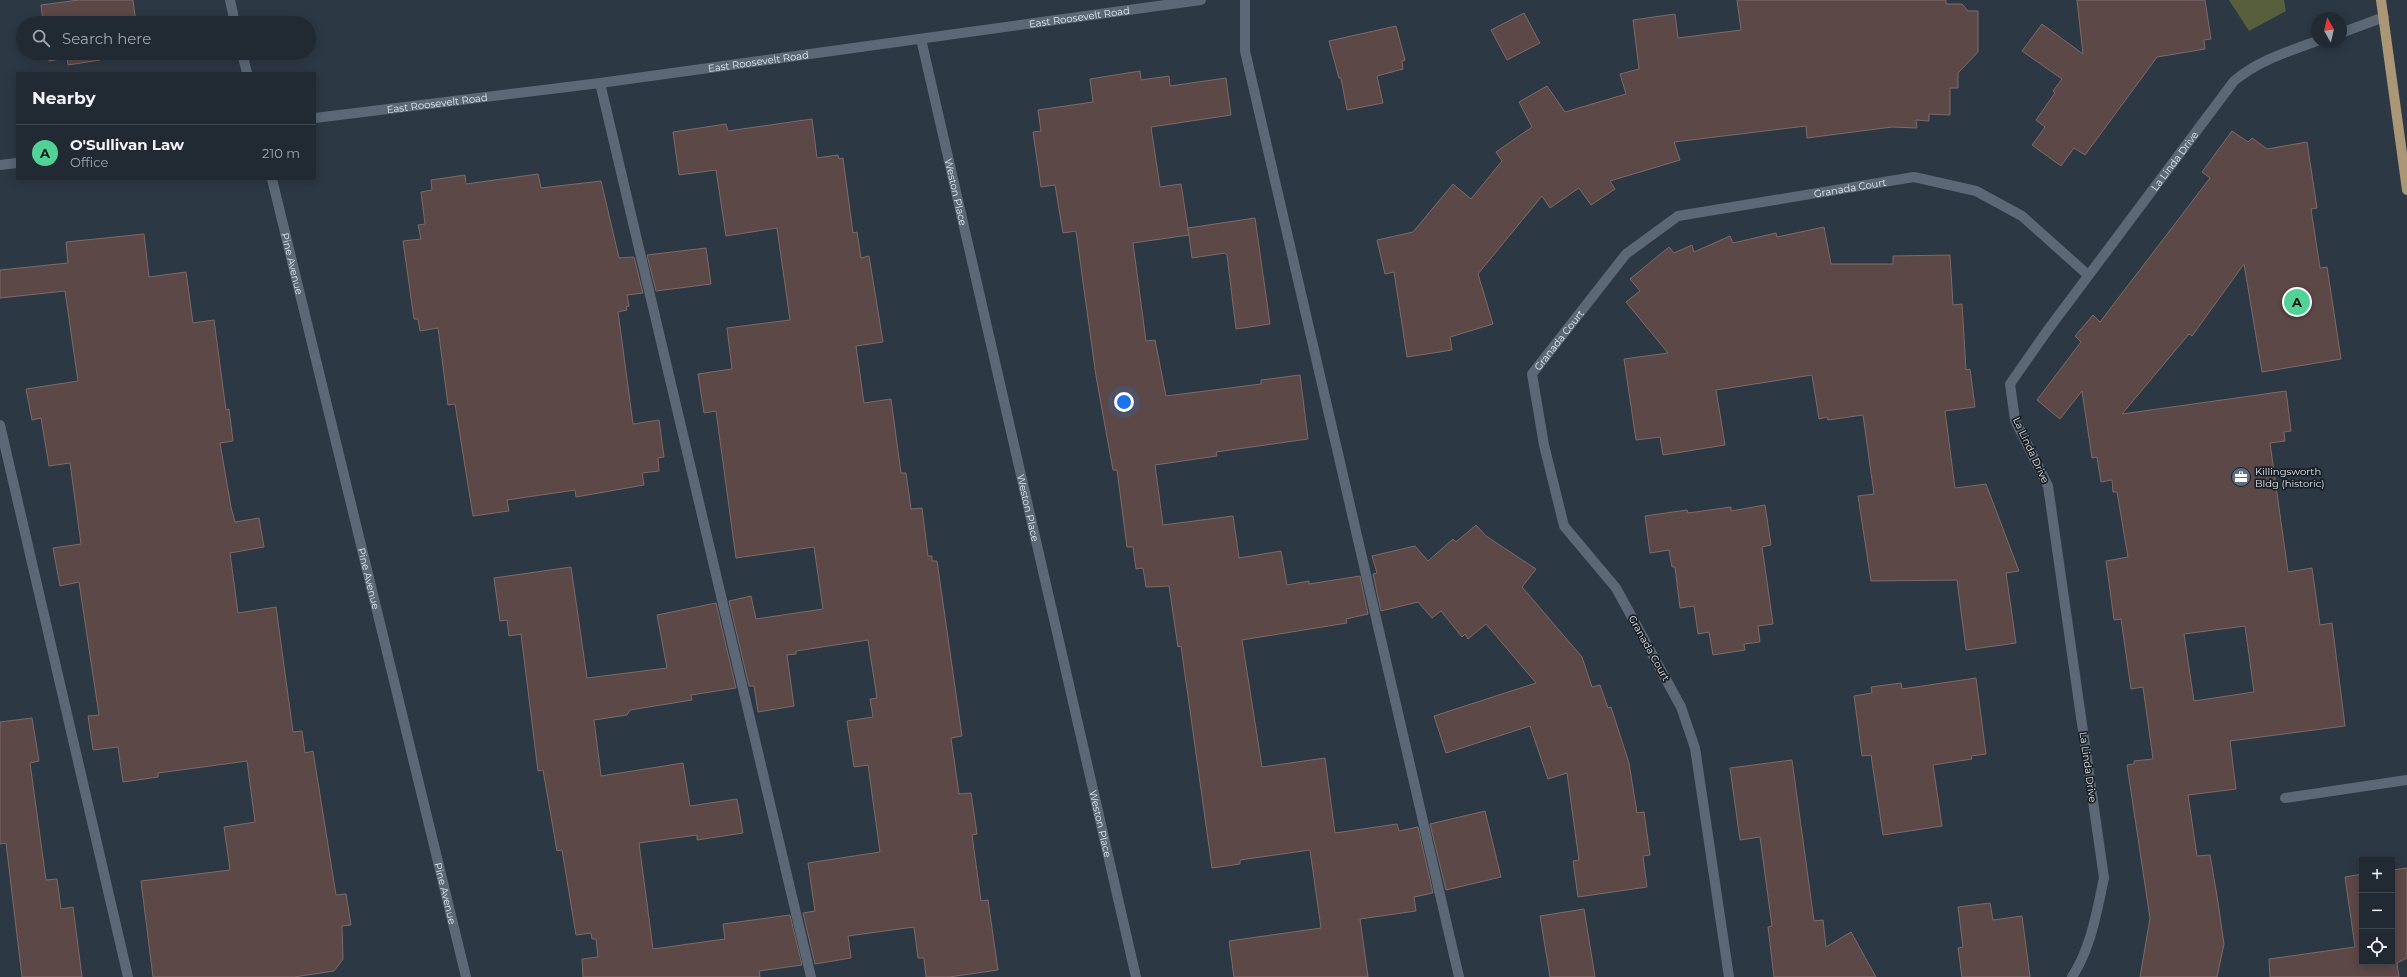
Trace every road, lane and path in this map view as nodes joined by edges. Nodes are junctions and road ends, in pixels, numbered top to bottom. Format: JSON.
{"nodes":[{"id":1,"x":230,"y":0,"type":"edge"},
{"id":2,"x":1201,"y":0,"type":"edge"},
{"id":3,"x":1245,"y":0,"type":"edge"},
{"id":4,"x":2381,"y":0,"type":"edge"},
{"id":5,"x":233,"y":16,"type":"edge"},
{"id":6,"x":2384,"y":17,"type":"junction"},
{"id":7,"x":2347,"y":31,"type":"edge"},
{"id":8,"x":921,"y":39,"type":"junction"},
{"id":9,"x":2311,"y":43,"type":"edge"},
{"id":10,"x":244,"y":60,"type":"edge"},
{"id":11,"x":247,"y":72,"type":"edge"},
{"id":12,"x":600,"y":83,"type":"junction"},
{"id":13,"x":316,"y":118,"type":"edge"},
{"id":14,"x":2404,"y":140,"type":"edge"},
{"id":15,"x":16,"y":163,"type":"edge"},
{"id":16,"x":0,"y":165,"type":"edge"},
{"id":17,"x":272,"y":180,"type":"edge"},
{"id":18,"x":2407,"y":190,"type":"edge"},
{"id":19,"x":2088,"y":275,"type":"junction"},
{"id":20,"x":0,"y":425,"type":"edge"},
{"id":21,"x":2407,"y":780,"type":"edge"},
{"id":22,"x":2285,"y":798,"type":"dead end"},
{"id":23,"x":128,"y":977,"type":"edge"},
{"id":24,"x":466,"y":977,"type":"edge"},
{"id":25,"x":811,"y":977,"type":"edge"},
{"id":26,"x":1136,"y":977,"type":"edge"},
{"id":27,"x":1459,"y":977,"type":"edge"},
{"id":28,"x":1729,"y":977,"type":"edge"},
{"id":29,"x":2072,"y":977,"type":"edge"}],
"edges":[{"from":1,"to":5,"type":"street"},
{"from":2,"to":8,"type":"street","name":"East Roosevelt Road"},
{"from":3,"to":27,"type":"street"},
{"from":4,"to":6,"type":"main road"},
{"from":6,"to":7,"type":"street"},
{"from":6,"to":14,"type":"main road"},
{"from":8,"to":12,"type":"street","name":"East Roosevelt Road"},
{"from":8,"to":26,"type":"street","name":"Weston Place"},
{"from":9,"to":19,"type":"street","name":"La Linda Drive"},
{"from":10,"to":11,"type":"street"},
{"from":12,"to":13,"type":"street","name":"East Roosevelt Road"},
{"from":12,"to":25,"type":"street"},
{"from":14,"to":18,"type":"main road"},
{"from":15,"to":16,"type":"street"},
{"from":17,"to":24,"type":"street","name":"Pine Avenue"},
{"from":19,"to":28,"type":"street","name":"Granada Court"},
{"from":19,"to":29,"type":"street","name":"La Linda Drive"},
{"from":20,"to":23,"type":"street"},
{"from":21,"to":22,"type":"street"}]}
